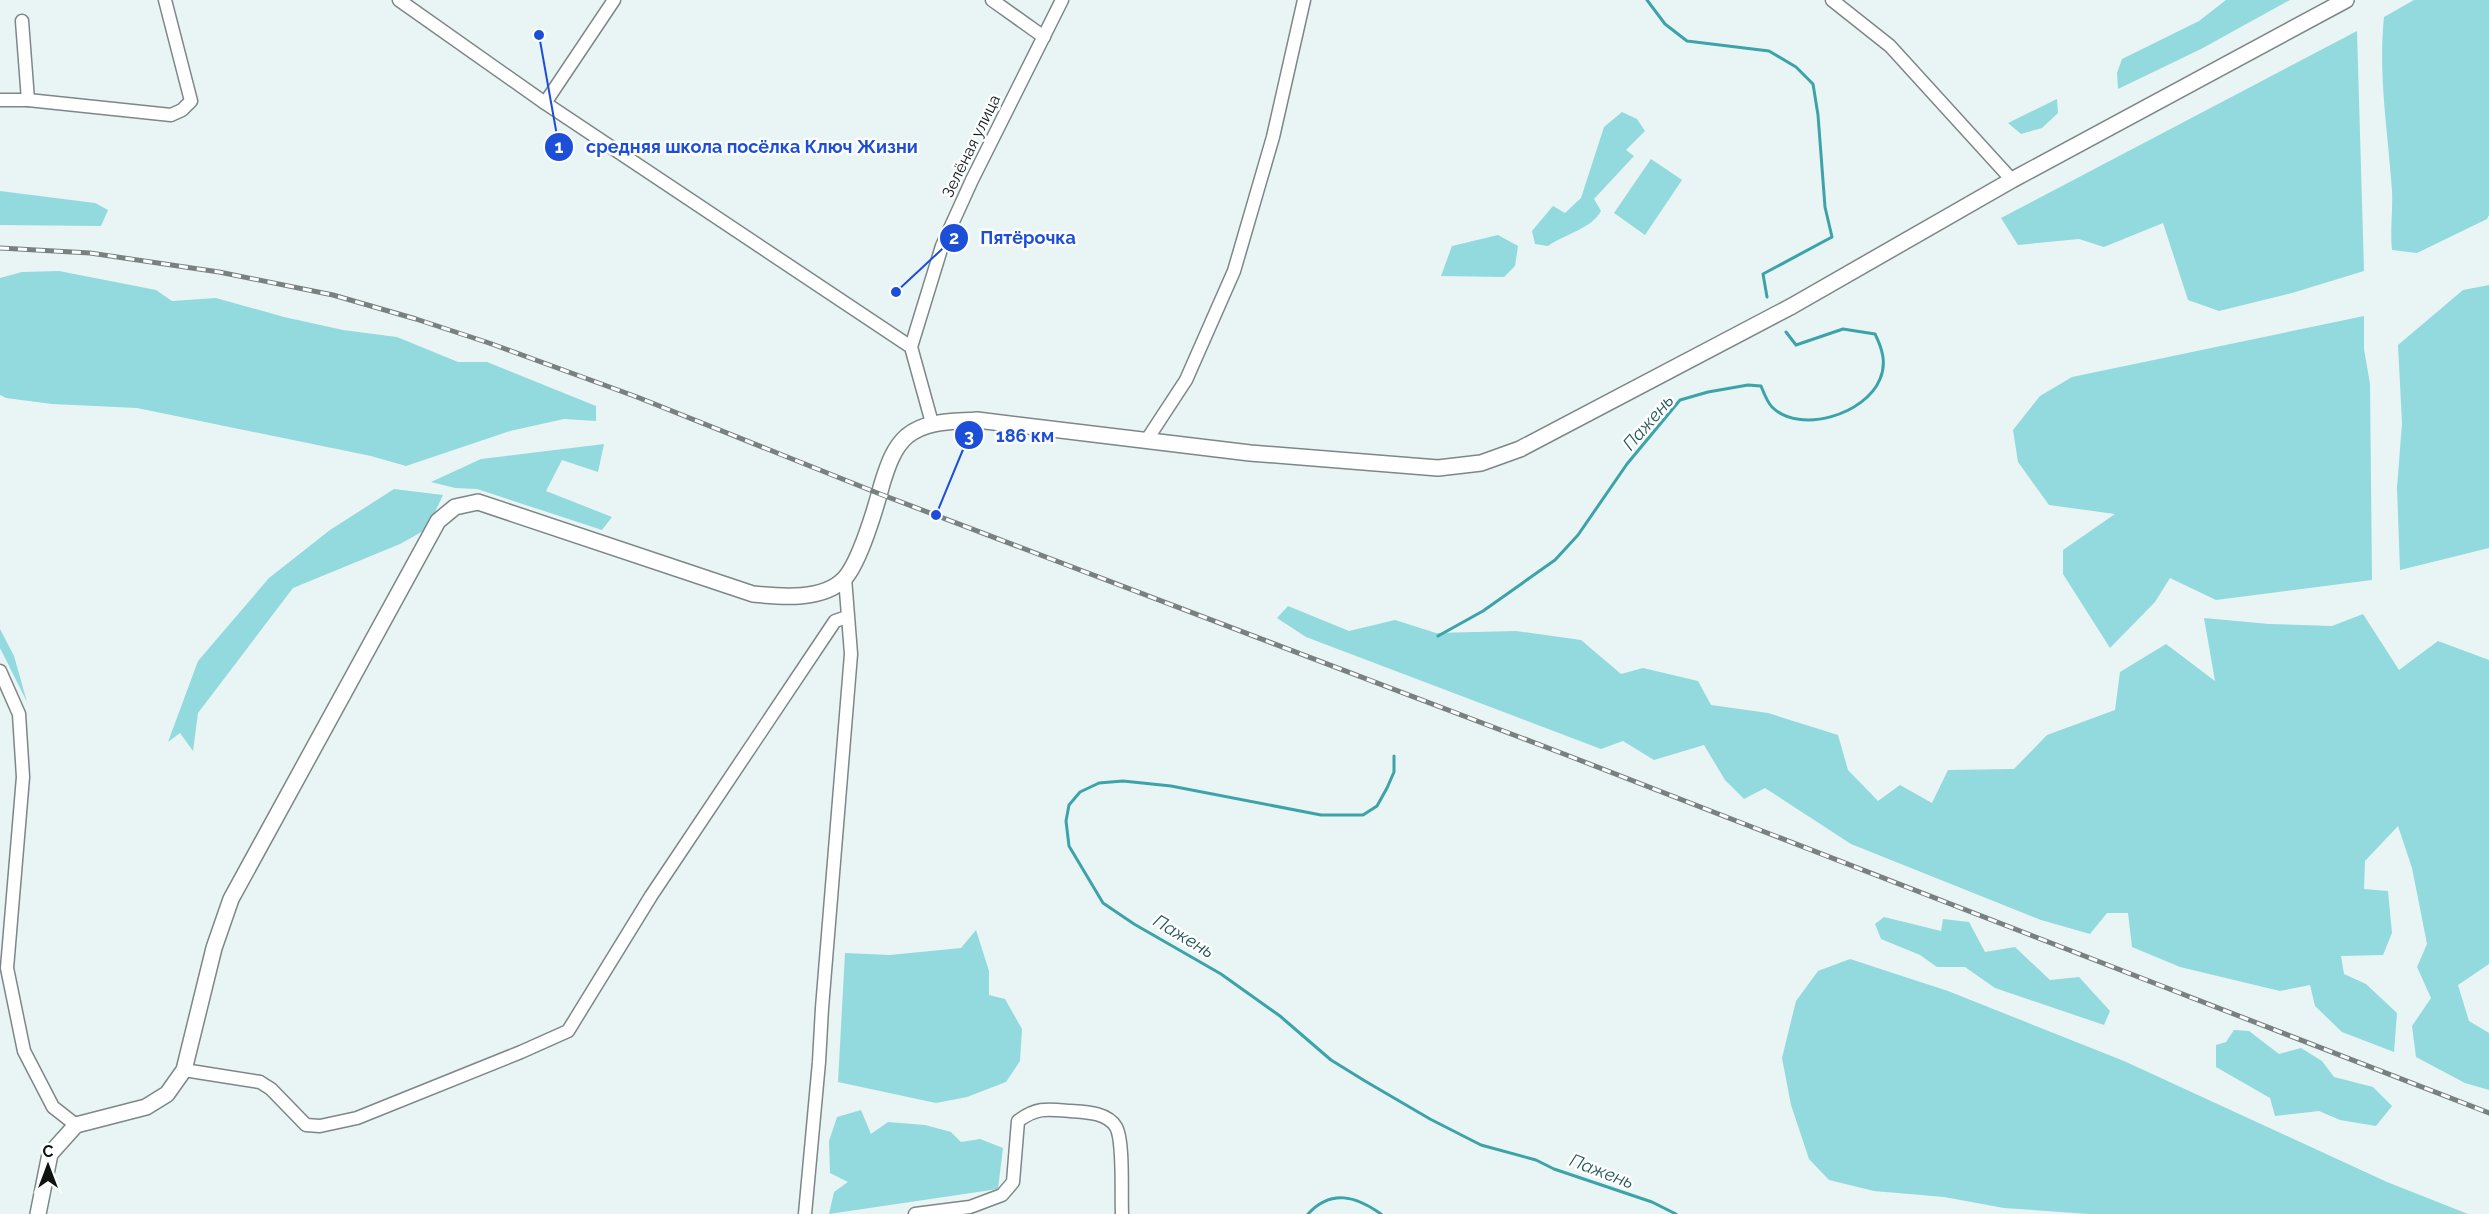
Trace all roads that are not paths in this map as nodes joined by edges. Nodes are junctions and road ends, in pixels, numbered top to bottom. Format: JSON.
{"nodes":[{"id":1,"x":165,"y":0,"type":"edge"},
{"id":2,"x":399,"y":0,"type":"edge"},
{"id":3,"x":614,"y":0,"type":"edge"},
{"id":4,"x":992,"y":0,"type":"edge"},
{"id":5,"x":1062,"y":0,"type":"edge"},
{"id":6,"x":1304,"y":0,"type":"edge"},
{"id":7,"x":1832,"y":0,"type":"edge"},
{"id":8,"x":2346,"y":0,"type":"edge"},
{"id":9,"x":22,"y":21,"type":"dead end"},
{"id":10,"x":1044,"y":37,"type":"junction"},
{"id":11,"x":0,"y":100,"type":"edge"},
{"id":12,"x":28,"y":100,"type":"junction"},
{"id":13,"x":545,"y":103,"type":"junction"},
{"id":14,"x":2012,"y":180,"type":"junction"},
{"id":15,"x":911,"y":347,"type":"junction"},
{"id":16,"x":932,"y":423,"type":"junction"},
{"id":17,"x":1146,"y":441,"type":"junction"},
{"id":18,"x":845,"y":578,"type":"junction"},
{"id":19,"x":847,"y":617,"type":"junction"},
{"id":20,"x":0,"y":671,"type":"edge"},
{"id":21,"x":184,"y":1070,"type":"junction"},
{"id":22,"x":76,"y":1125,"type":"junction"},
{"id":23,"x":38,"y":1214,"type":"edge"},
{"id":24,"x":805,"y":1214,"type":"edge"},
{"id":25,"x":915,"y":1214,"type":"edge"},
{"id":26,"x":1122,"y":1214,"type":"edge"}],
"edges":[{"from":1,"to":12,"type":"street"},
{"from":2,"to":13,"type":"street"},
{"from":3,"to":13,"type":"street"},
{"from":4,"to":10,"type":"street"},
{"from":5,"to":10,"type":"street","name":"Зелёная улица"},
{"from":6,"to":17,"type":"street"},
{"from":7,"to":14,"type":"street"},
{"from":8,"to":14,"type":"street"},
{"from":9,"to":12,"type":"street"},
{"from":10,"to":15,"type":"street","name":"Зелёная улица"},
{"from":11,"to":12,"type":"street"},
{"from":13,"to":15,"type":"street"},
{"from":14,"to":17,"type":"street"},
{"from":15,"to":16,"type":"street"},
{"from":16,"to":17,"type":"street"},
{"from":16,"to":18,"type":"street"},
{"from":18,"to":19,"type":"street"},
{"from":18,"to":21,"type":"street"},
{"from":19,"to":21,"type":"street"},
{"from":19,"to":24,"type":"street"},
{"from":20,"to":22,"type":"street"},
{"from":21,"to":22,"type":"street"},
{"from":22,"to":23,"type":"street"},
{"from":25,"to":26,"type":"street"}]}
